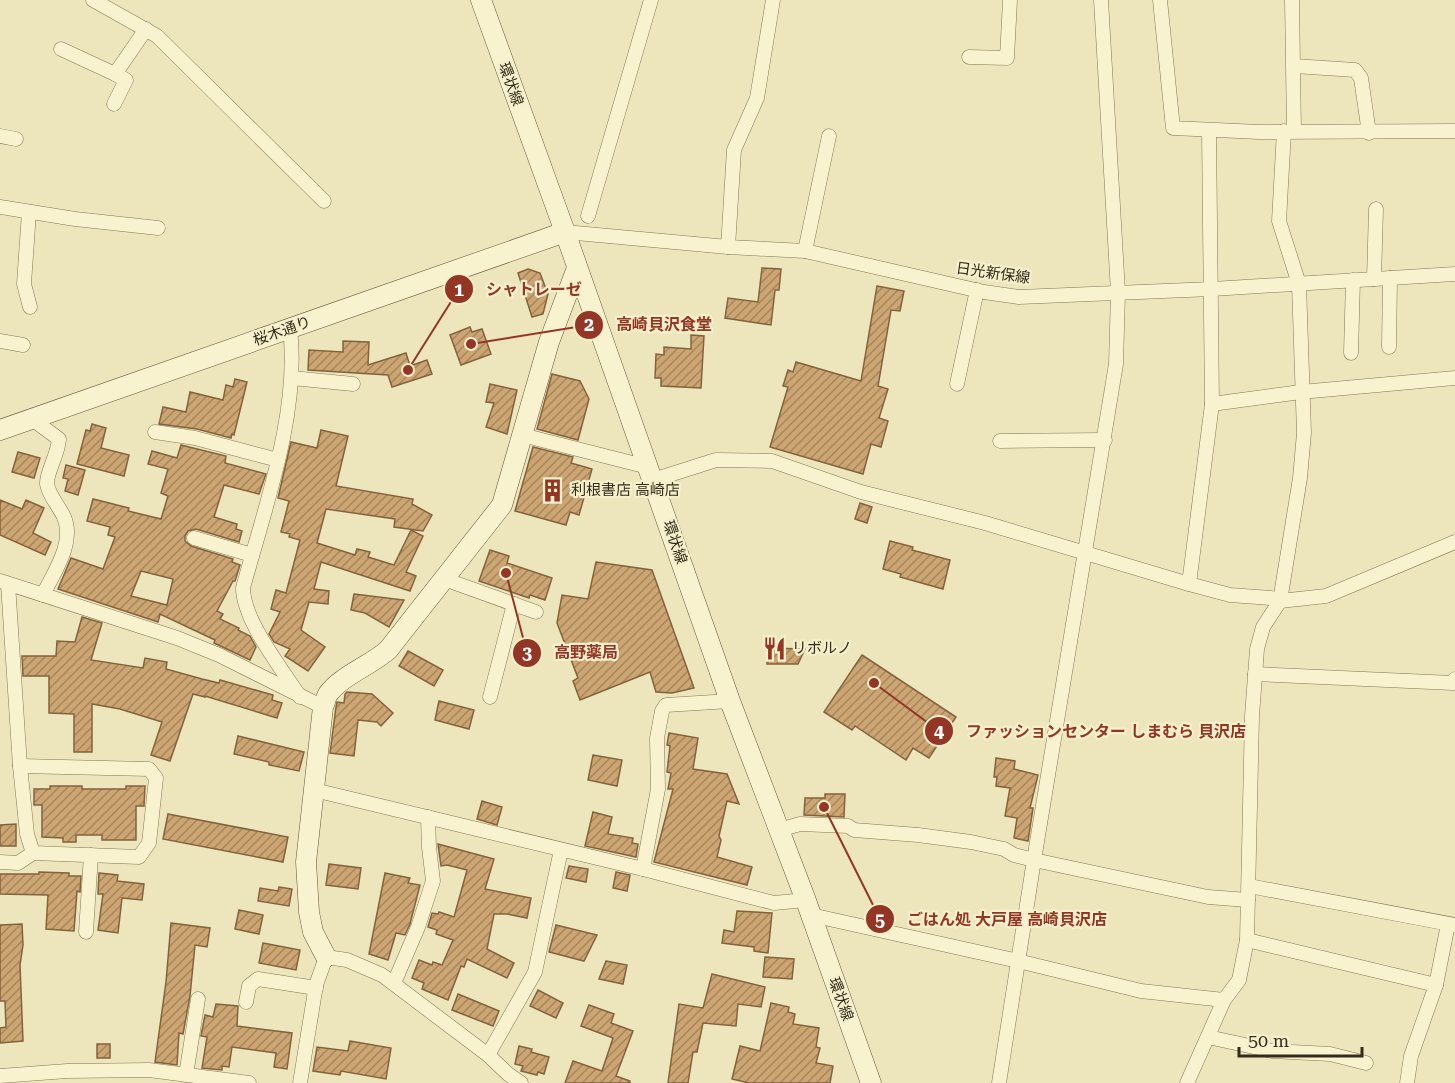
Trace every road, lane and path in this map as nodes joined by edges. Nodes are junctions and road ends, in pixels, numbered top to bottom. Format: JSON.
{"nodes":[{"id":1,"x":93,"y":0,"type":"edge"},
{"id":2,"x":481,"y":0,"type":"edge"},
{"id":3,"x":651,"y":0,"type":"edge"},
{"id":4,"x":773,"y":0,"type":"edge"},
{"id":5,"x":1010,"y":0,"type":"edge"},
{"id":6,"x":1101,"y":0,"type":"edge"},
{"id":7,"x":1160,"y":0,"type":"edge"},
{"id":8,"x":1292,"y":0,"type":"edge"},
{"id":9,"x":146,"y":29,"type":"junction"},
{"id":10,"x":62,"y":49,"type":"dead end"},
{"id":11,"x":969,"y":57,"type":"dead end"},
{"id":12,"x":1294,"y":66,"type":"junction"},
{"id":13,"x":115,"y":74,"type":"junction"},
{"id":14,"x":114,"y":104,"type":"dead end"},
{"id":15,"x":1289,"y":130,"type":"junction"},
{"id":16,"x":1209,"y":131,"type":"junction"},
{"id":17,"x":1455,"y":131,"type":"edge"},
{"id":18,"x":1369,"y":133,"type":"junction"},
{"id":19,"x":0,"y":136,"type":"edge"},
{"id":20,"x":829,"y":136,"type":"dead end"},
{"id":21,"x":16,"y":139,"type":"dead end"},
{"id":22,"x":324,"y":201,"type":"dead end"},
{"id":23,"x":0,"y":207,"type":"edge"},
{"id":24,"x":1376,"y":209,"type":"dead end"},
{"id":25,"x":29,"y":212,"type":"junction"},
{"id":26,"x":588,"y":216,"type":"dead end"},
{"id":27,"x":158,"y":228,"type":"dead end"},
{"id":28,"x":565,"y":232,"type":"junction"},
{"id":29,"x":728,"y":247,"type":"junction"},
{"id":30,"x":805,"y":251,"type":"junction"},
{"id":31,"x":577,"y":268,"type":"junction"},
{"id":32,"x":1455,"y":274,"type":"edge"},
{"id":33,"x":1390,"y":278,"type":"junction"},
{"id":34,"x":1374,"y":279,"type":"junction"},
{"id":35,"x":1353,"y":280,"type":"junction"},
{"id":36,"x":1299,"y":284,"type":"junction"},
{"id":37,"x":1212,"y":289,"type":"junction"},
{"id":38,"x":977,"y":290,"type":"junction"},
{"id":39,"x":1118,"y":292,"type":"junction"},
{"id":40,"x":30,"y":307,"type":"dead end"},
{"id":41,"x":290,"y":328,"type":"junction"},
{"id":42,"x":0,"y":341,"type":"edge"},
{"id":43,"x":23,"y":345,"type":"dead end"},
{"id":44,"x":1389,"y":347,"type":"dead end"},
{"id":45,"x":1351,"y":353,"type":"dead end"},
{"id":46,"x":292,"y":378,"type":"junction"},
{"id":47,"x":1455,"y":378,"type":"edge"},
{"id":48,"x":353,"y":384,"type":"dead end"},
{"id":49,"x":957,"y":384,"type":"dead end"},
{"id":50,"x":1301,"y":392,"type":"junction"},
{"id":51,"x":1212,"y":404,"type":"junction"},
{"id":52,"x":32,"y":419,"type":"junction"},
{"id":53,"x":0,"y":430,"type":"edge"},
{"id":54,"x":155,"y":432,"type":"dead end"},
{"id":55,"x":522,"y":435,"type":"junction"},
{"id":56,"x":1105,"y":440,"type":"junction"},
{"id":57,"x":1000,"y":441,"type":"dead end"},
{"id":58,"x":278,"y":460,"type":"junction"},
{"id":59,"x":651,"y":474,"type":"junction"},
{"id":60,"x":195,"y":538,"type":"dead end"},
{"id":61,"x":1455,"y":542,"type":"edge"},
{"id":62,"x":252,"y":555,"type":"junction"},
{"id":63,"x":1086,"y":555,"type":"junction"},
{"id":64,"x":444,"y":579,"type":"junction"},
{"id":65,"x":4,"y":582,"type":"edge"},
{"id":66,"x":1189,"y":584,"type":"junction"},
{"id":67,"x":43,"y":595,"type":"junction"},
{"id":68,"x":1280,"y":601,"type":"junction"},
{"id":69,"x":514,"y":604,"type":"junction"},
{"id":70,"x":536,"y":612,"type":"dead end"},
{"id":71,"x":1255,"y":674,"type":"junction"},
{"id":72,"x":1455,"y":679,"type":"edge"},
{"id":73,"x":300,"y":697,"type":"junction"},
{"id":74,"x":490,"y":697,"type":"dead end"},
{"id":75,"x":730,"y":701,"type":"junction"},
{"id":76,"x":323,"y":707,"type":"junction"},
{"id":77,"x":20,"y":766,"type":"junction"},
{"id":78,"x":314,"y":790,"type":"junction"},
{"id":79,"x":428,"y":817,"type":"junction"},
{"id":80,"x":780,"y":830,"type":"junction"},
{"id":81,"x":561,"y":850,"type":"junction"},
{"id":82,"x":33,"y":853,"type":"junction"},
{"id":83,"x":91,"y":855,"type":"junction"},
{"id":84,"x":1034,"y":860,"type":"junction"},
{"id":85,"x":0,"y":862,"type":"edge"},
{"id":86,"x":643,"y":869,"type":"junction"},
{"id":87,"x":1248,"y":893,"type":"junction"},
{"id":88,"x":808,"y":906,"type":"junction"},
{"id":89,"x":1451,"y":924,"type":"edge"},
{"id":90,"x":86,"y":932,"type":"dead end"},
{"id":91,"x":1246,"y":940,"type":"junction"},
{"id":92,"x":326,"y":957,"type":"junction"},
{"id":93,"x":1018,"y":961,"type":"junction"},
{"id":94,"x":394,"y":983,"type":"junction"},
{"id":95,"x":1436,"y":985,"type":"junction"},
{"id":96,"x":315,"y":988,"type":"junction"},
{"id":97,"x":198,"y":999,"type":"dead end"},
{"id":98,"x":1224,"y":1000,"type":"junction"},
{"id":99,"x":246,"y":1002,"type":"dead end"},
{"id":100,"x":1208,"y":1037,"type":"junction"},
{"id":101,"x":488,"y":1055,"type":"junction"},
{"id":102,"x":1366,"y":1063,"type":"dead end"},
{"id":103,"x":186,"y":1075,"type":"junction"},
{"id":104,"x":0,"y":1076,"type":"edge"},
{"id":105,"x":201,"y":1080,"type":"edge"},
{"id":106,"x":249,"y":1083,"type":"edge"},
{"id":107,"x":300,"y":1083,"type":"edge"},
{"id":108,"x":521,"y":1083,"type":"edge"},
{"id":109,"x":871,"y":1083,"type":"edge"},
{"id":110,"x":999,"y":1083,"type":"edge"},
{"id":111,"x":1187,"y":1083,"type":"edge"},
{"id":112,"x":1407,"y":1083,"type":"edge"}],
"edges":[{"from":1,"to":9,"type":"street"},
{"from":2,"to":28,"type":"street","name":"環状線"},
{"from":3,"to":26,"type":"street"},
{"from":4,"to":29,"type":"street"},
{"from":5,"to":11,"type":"street"},
{"from":6,"to":39,"type":"street"},
{"from":7,"to":16,"type":"street"},
{"from":8,"to":12,"type":"street"},
{"from":9,"to":13,"type":"street"},
{"from":9,"to":22,"type":"street"},
{"from":10,"to":13,"type":"street"},
{"from":12,"to":15,"type":"street"},
{"from":12,"to":18,"type":"street"},
{"from":13,"to":14,"type":"street"},
{"from":15,"to":16,"type":"street"},
{"from":15,"to":18,"type":"street"},
{"from":15,"to":36,"type":"street"},
{"from":16,"to":37,"type":"street"},
{"from":17,"to":18,"type":"street"},
{"from":19,"to":21,"type":"street"},
{"from":20,"to":30,"type":"street"},
{"from":23,"to":25,"type":"street"},
{"from":24,"to":34,"type":"street"},
{"from":25,"to":27,"type":"street"},
{"from":25,"to":40,"type":"street"},
{"from":28,"to":29,"type":"street","name":"日光新保線"},
{"from":28,"to":31,"type":"street","name":"環状線"},
{"from":28,"to":41,"type":"street","name":"桜木通り"},
{"from":29,"to":30,"type":"street","name":"日光新保線"},
{"from":30,"to":38,"type":"street","name":"日光新保線"},
{"from":31,"to":55,"type":"street"},
{"from":31,"to":59,"type":"street","name":"環状線"},
{"from":32,"to":33,"type":"street","name":"日光新保線"},
{"from":33,"to":34,"type":"street","name":"日光新保線"},
{"from":33,"to":44,"type":"street"},
{"from":34,"to":35,"type":"street","name":"日光新保線"},
{"from":35,"to":36,"type":"street","name":"日光新保線"},
{"from":35,"to":45,"type":"street"},
{"from":36,"to":37,"type":"street","name":"日光新保線"},
{"from":36,"to":50,"type":"street"},
{"from":37,"to":39,"type":"street","name":"日光新保線"},
{"from":37,"to":51,"type":"street"},
{"from":38,"to":39,"type":"street","name":"日光新保線"},
{"from":38,"to":49,"type":"street"},
{"from":39,"to":56,"type":"street"},
{"from":41,"to":46,"type":"street"},
{"from":41,"to":52,"type":"street","name":"桜木通り"},
{"from":42,"to":43,"type":"street"},
{"from":46,"to":48,"type":"street"},
{"from":46,"to":58,"type":"street"},
{"from":47,"to":50,"type":"street"},
{"from":50,"to":51,"type":"street"},
{"from":50,"to":68,"type":"street"},
{"from":51,"to":66,"type":"street"},
{"from":52,"to":53,"type":"street","name":"桜木通り"},
{"from":52,"to":67,"type":"street"},
{"from":54,"to":58,"type":"street"},
{"from":55,"to":59,"type":"street"},
{"from":55,"to":64,"type":"street"},
{"from":56,"to":57,"type":"street"},
{"from":56,"to":63,"type":"street"},
{"from":58,"to":62,"type":"street"},
{"from":59,"to":63,"type":"street"},
{"from":59,"to":75,"type":"street","name":"環状線"},
{"from":60,"to":62,"type":"street"},
{"from":61,"to":68,"type":"street"},
{"from":62,"to":73,"type":"street"},
{"from":63,"to":66,"type":"street"},
{"from":63,"to":84,"type":"street"},
{"from":64,"to":69,"type":"street"},
{"from":64,"to":76,"type":"street"},
{"from":65,"to":67,"type":"street"},
{"from":65,"to":77,"type":"street"},
{"from":66,"to":68,"type":"street"},
{"from":67,"to":73,"type":"street"},
{"from":68,"to":71,"type":"street"},
{"from":69,"to":70,"type":"street"},
{"from":69,"to":74,"type":"street"},
{"from":71,"to":72,"type":"street"},
{"from":71,"to":87,"type":"street"},
{"from":73,"to":76,"type":"street"},
{"from":75,"to":80,"type":"street","name":"環状線"},
{"from":75,"to":86,"type":"street"},
{"from":76,"to":78,"type":"street"},
{"from":77,"to":82,"type":"street"},
{"from":77,"to":83,"type":"street"},
{"from":78,"to":79,"type":"street"},
{"from":78,"to":92,"type":"street"},
{"from":79,"to":81,"type":"street"},
{"from":79,"to":94,"type":"street"},
{"from":80,"to":84,"type":"street"},
{"from":80,"to":88,"type":"street","name":"環状線"},
{"from":81,"to":86,"type":"street"},
{"from":81,"to":101,"type":"street"},
{"from":82,"to":83,"type":"street"},
{"from":82,"to":85,"type":"street"},
{"from":83,"to":90,"type":"street"},
{"from":84,"to":87,"type":"street"},
{"from":84,"to":93,"type":"street"},
{"from":86,"to":88,"type":"street"},
{"from":87,"to":89,"type":"street"},
{"from":87,"to":91,"type":"street"},
{"from":88,"to":93,"type":"street"},
{"from":88,"to":109,"type":"street","name":"環状線"},
{"from":89,"to":95,"type":"street"},
{"from":91,"to":95,"type":"street"},
{"from":91,"to":98,"type":"street"},
{"from":92,"to":94,"type":"street"},
{"from":92,"to":96,"type":"street"},
{"from":93,"to":98,"type":"street"},
{"from":93,"to":110,"type":"street"},
{"from":94,"to":101,"type":"street"},
{"from":95,"to":112,"type":"street"},
{"from":96,"to":99,"type":"street"},
{"from":96,"to":107,"type":"street"},
{"from":97,"to":103,"type":"street"},
{"from":98,"to":100,"type":"street"},
{"from":100,"to":102,"type":"street"},
{"from":100,"to":111,"type":"street"},
{"from":101,"to":108,"type":"street"},
{"from":103,"to":104,"type":"street"},
{"from":103,"to":105,"type":"street"},
{"from":105,"to":106,"type":"street"}]}
